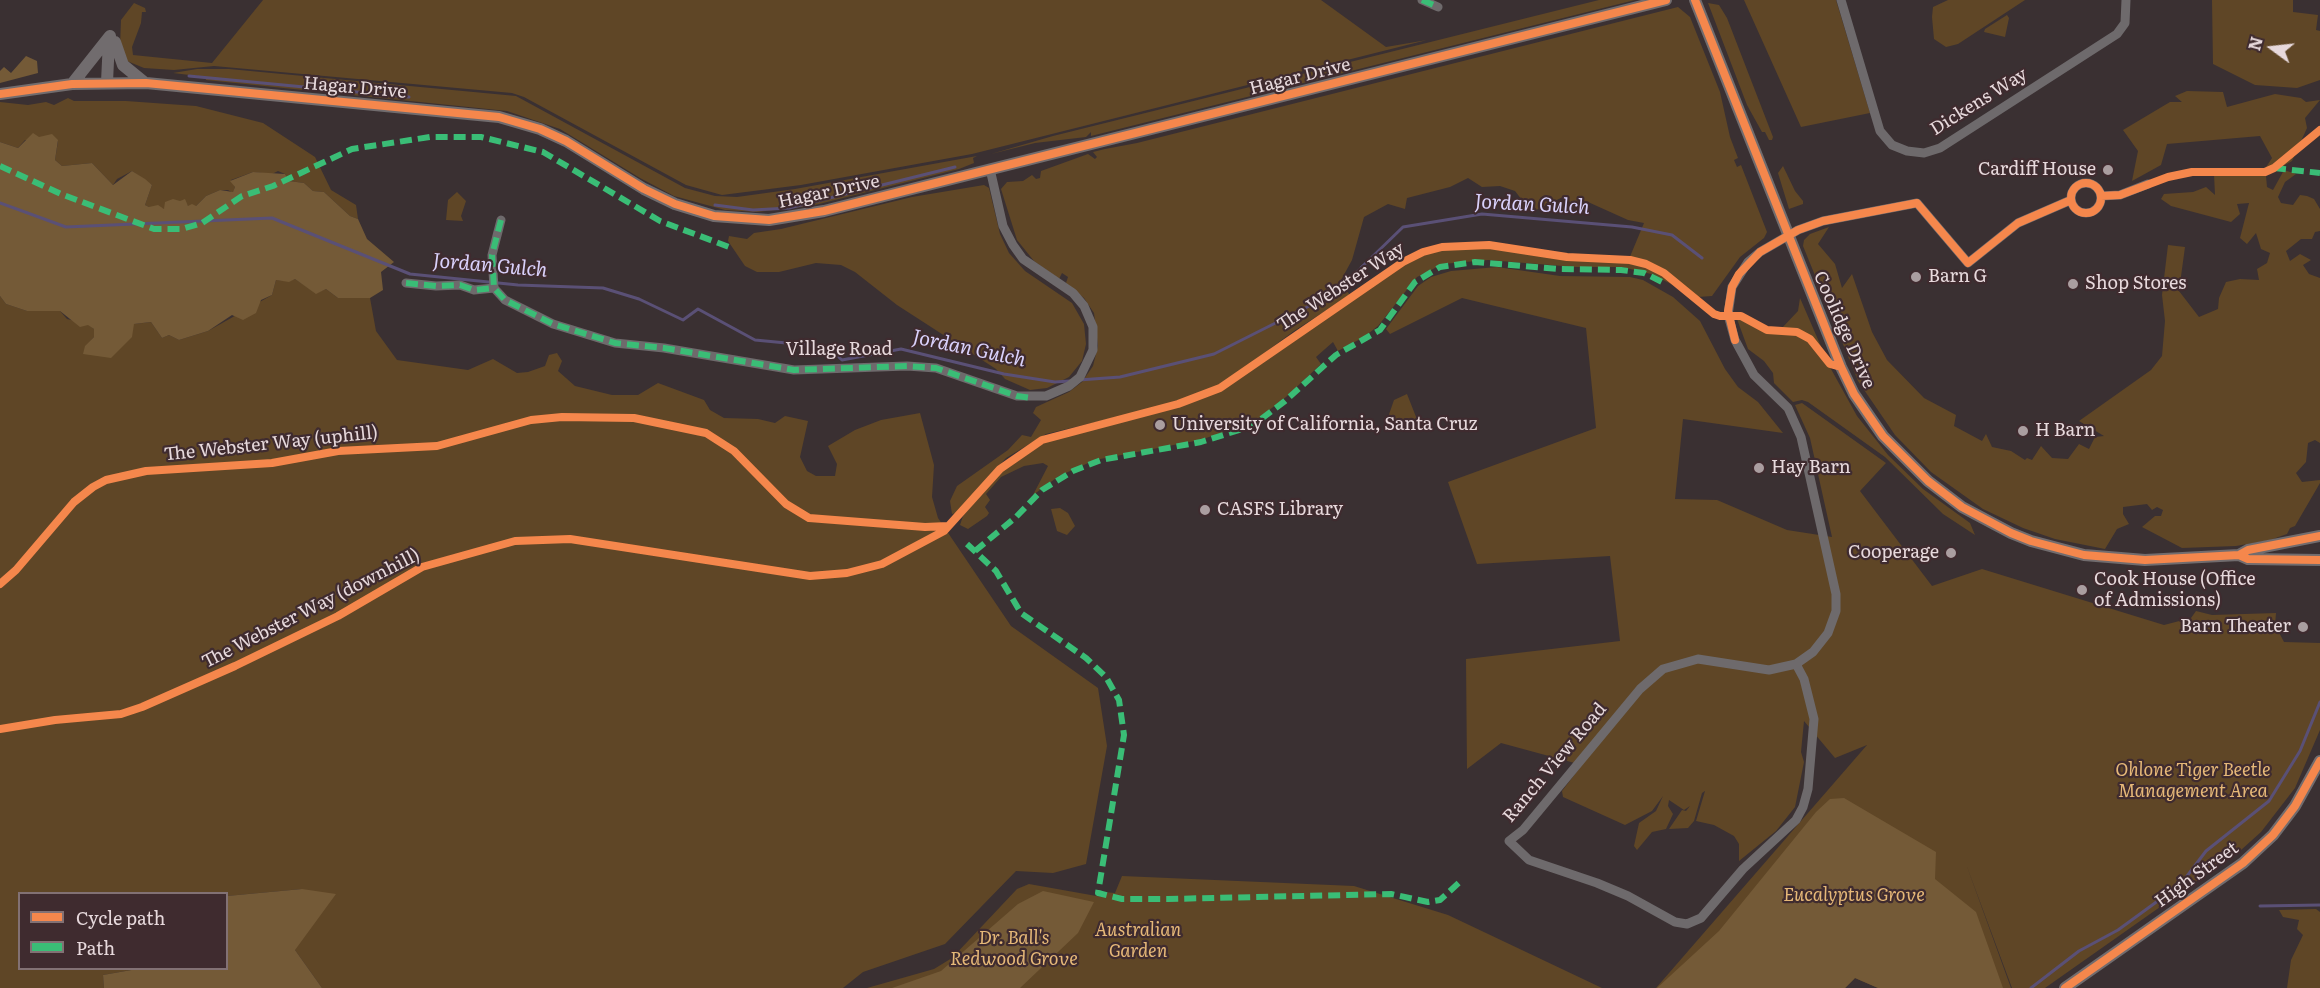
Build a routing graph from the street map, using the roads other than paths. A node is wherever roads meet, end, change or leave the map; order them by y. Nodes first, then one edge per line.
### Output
1 (1422, 0) edge
2 (1666, 0) edge
3 (1695, 0) edge
4 (1841, 0) edge
5 (2126, 0) edge
6 (1438, 7) dead end
7 (112, 39) junction
8 (107, 82) junction
9 (146, 83) junction
10 (72, 84) junction
11 (0, 94) edge
12 (990, 169) junction
13 (2148, 184) dead end
14 (2102, 196) junction
15 (2072, 200) junction
16 (501, 220) dead end
17 (1788, 236) junction
18 (406, 283) dead end
19 (494, 288) junction
20 (2320, 536) edge
21 (2239, 555) junction
22 (2320, 560) edge
23 (1797, 663) junction
24 (2320, 761) edge
25 (2065, 988) edge

1 - 6 street
2 - 12 main road, Hagar Drive
3 - 17 main road, Coolidge Drive
4 - 5 street, Dickens Way
7 - 8 main road
7 - 9 main road
7 - 10 main road
8 - 9 main road, Hagar Drive
8 - 10 main road, Hagar Drive
9 - 12 main road, Hagar Drive
10 - 11 main road, Hagar Drive
12 - 19 street, Village Road
13 - 14 street
14 - 15 street
14 - 15 street
15 - 17 street, Ranch View Road
16 - 19 street
17 - 21 main road, Coolidge Drive
17 - 23 street, Ranch View Road
18 - 19 street
20 - 21 main road, Coolidge Drive
21 - 22 main road, Coolidge Drive
23 - 23 street, Ranch View Road
24 - 25 main road, High Street

